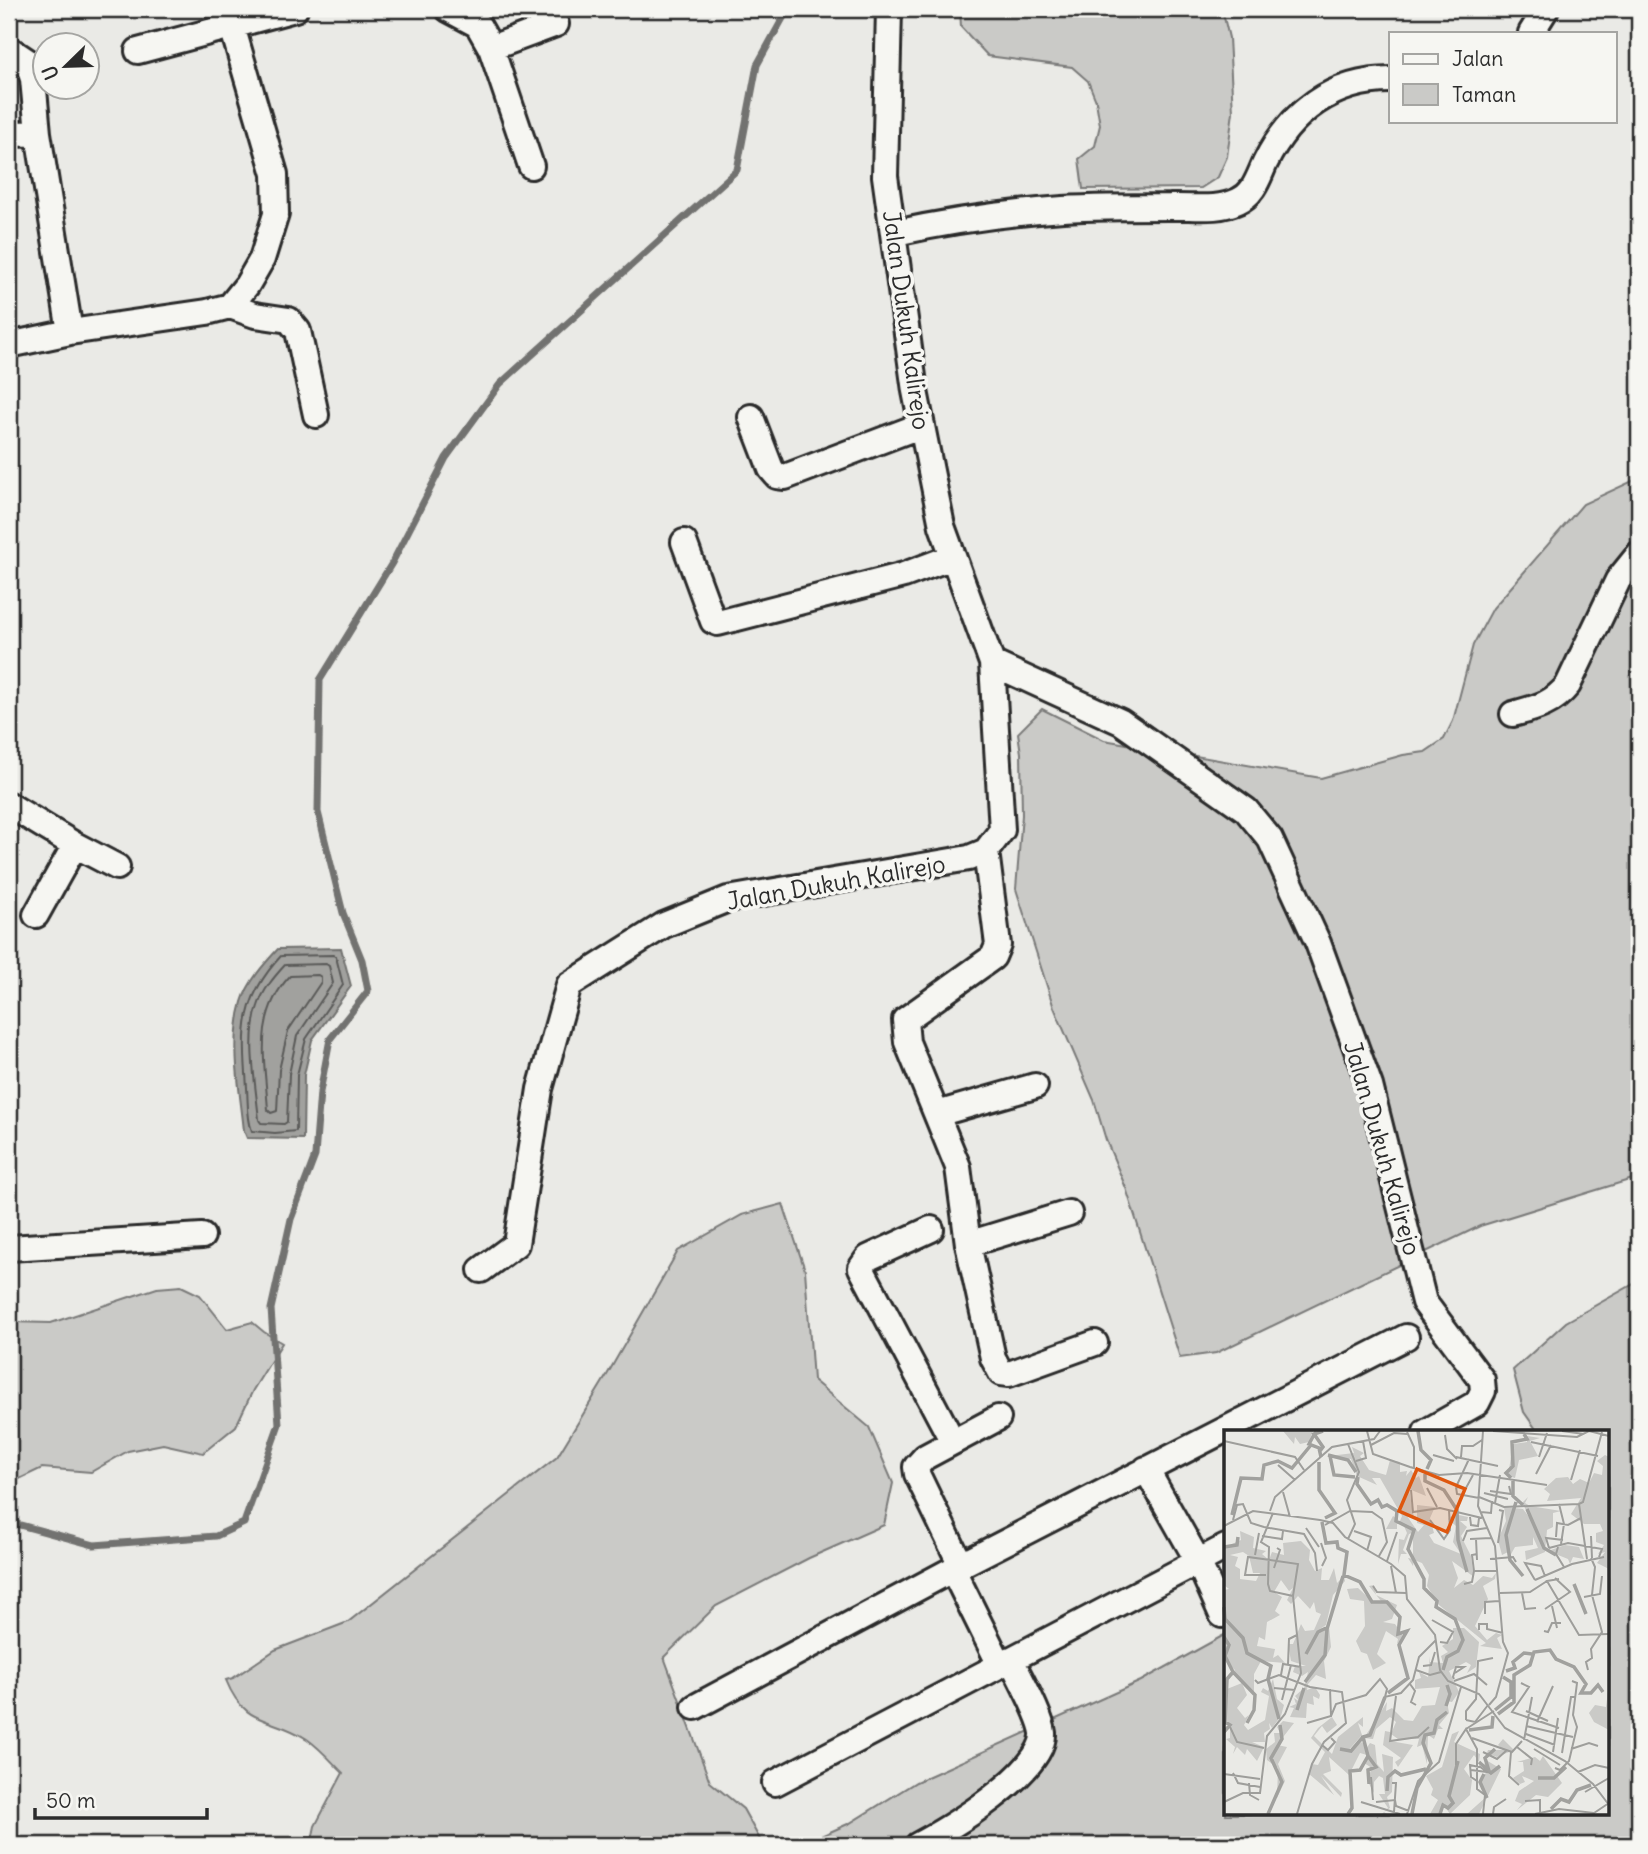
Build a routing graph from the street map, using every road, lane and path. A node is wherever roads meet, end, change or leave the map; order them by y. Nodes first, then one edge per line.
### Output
1 (295, 9) edge
2 (448, 9) edge
3 (889, 9) edge
4 (1546, 9) edge
5 (229, 17) edge
6 (556, 24) dead end
7 (1532, 32) edge
8 (491, 48) junction
9 (9, 49) edge
10 (138, 51) dead end
11 (1389, 80) edge
12 (38, 133) junction
13 (9, 134) edge
14 (530, 166) dead end
15 (895, 233) junction
16 (230, 306) junction
17 (70, 332) junction
18 (9, 345) edge
19 (316, 415) dead end
20 (751, 417) dead end
21 (922, 425) junction
22 (684, 542) dead end
23 (1639, 554) edge
24 (953, 557) junction
25 (992, 663) junction
26 (1513, 714) dead end
27 (9, 805) edge
28 (75, 845) junction
29 (986, 850) junction
30 (117, 867) dead end
31 (36, 915) dead end
32 (1035, 1086) dead end
33 (937, 1114) junction
34 (1069, 1213) dead end
35 (930, 1229) dead end
36 (202, 1236) dead end
37 (968, 1244) junction
38 (9, 1248) edge
39 (481, 1270) dead end
40 (1406, 1338) dead end
41 (1095, 1343) dead end
42 (998, 1418) dead end
43 (1430, 1430) edge
44 (953, 1442) junction
45 (1146, 1469) junction
46 (1224, 1548) edge
47 (1199, 1563) junction
48 (957, 1567) junction
49 (1222, 1615) dead end
50 (1005, 1662) junction
51 (695, 1707) dead end
52 (775, 1783) dead end
53 (918, 1845) edge

1 - 5 street
2 - 8 street
3 - 15 street, Jalan Dukuh Kalirejo
4 - 7 street
5 - 10 street
5 - 16 street
6 - 8 street
8 - 14 street
9 - 12 street
11 - 15 street
12 - 13 street
12 - 17 street
15 - 21 street, Jalan Dukuh Kalirejo
16 - 17 street
16 - 19 street
17 - 18 street
20 - 21 street
21 - 24 street, Jalan Dukuh Kalirejo
22 - 24 street
23 - 26 street
24 - 25 street, Jalan Dukuh Kalirejo
25 - 29 street, Jalan Dukuh Kalirejo
25 - 43 street, Jalan Dukuh Kalirejo
27 - 28 street
28 - 30 street
28 - 31 street
29 - 33 street
29 - 39 street, Jalan Dukuh Kalirejo
32 - 33 street
33 - 37 street
34 - 37 street
35 - 44 street
36 - 38 street
37 - 41 street
40 - 45 street
42 - 44 street
44 - 48 street
45 - 47 street
45 - 48 street
46 - 47 street
47 - 49 street
47 - 50 street
48 - 50 street
48 - 51 street
50 - 52 street
50 - 53 street

